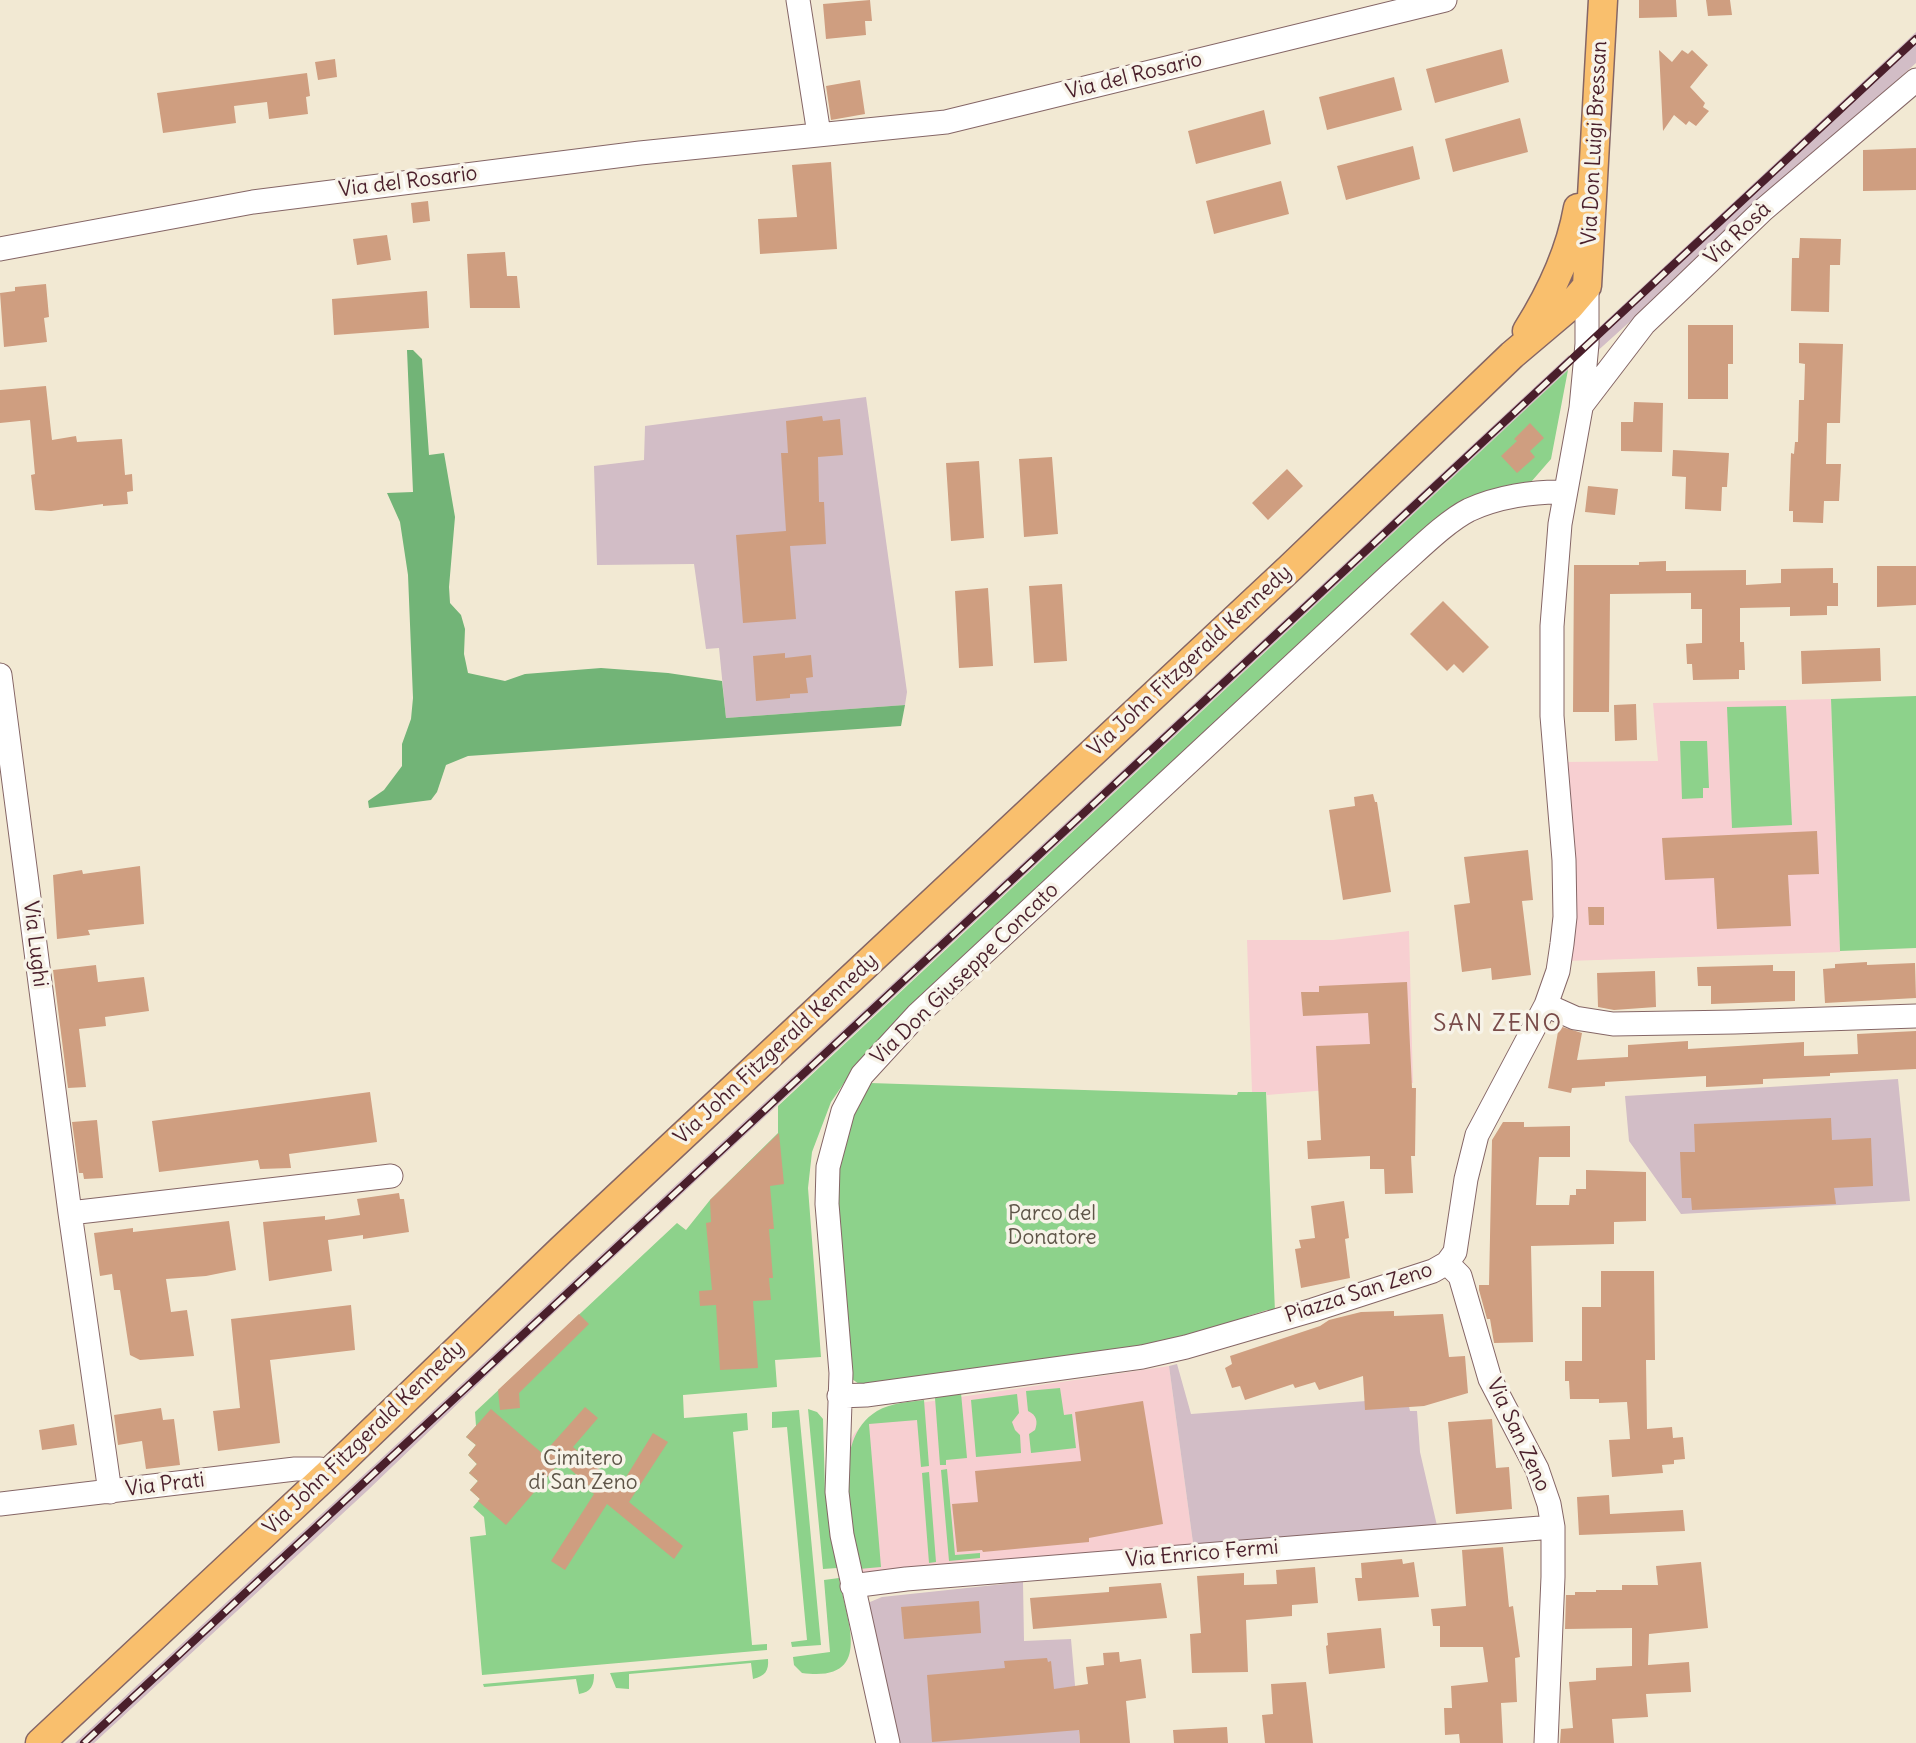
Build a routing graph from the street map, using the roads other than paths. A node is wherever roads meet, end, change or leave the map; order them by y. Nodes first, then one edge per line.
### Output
1 (797, 0) edge
2 (1445, 0) edge
3 (1603, 0) edge
4 (1916, 80) edge
5 (1594, 127) junction
6 (819, 134) junction
7 (0, 249) edge
8 (1559, 275) junction
9 (1587, 283) junction
10 (1512, 355) junction
11 (1581, 408) junction
12 (1564, 492) junction
13 (0, 675) edge
14 (1546, 1005) junction
15 (1916, 1016) edge
16 (391, 1176) dead end
17 (70, 1213) junction
18 (1447, 1263) junction
19 (839, 1396) junction
20 (329, 1473) junction
21 (110, 1492) junction
22 (0, 1504) edge
23 (1553, 1527) junction
24 (852, 1586) junction
25 (40, 1743) edge
26 (888, 1743) edge
27 (1546, 1743) edge

1 - 6 street
2 - 6 street, Via del Rosario
3 - 5 main road, Via Don Luigi Bressan
4 - 11 street, Via Rosà
5 - 8 main road, Via John Fitzgerald Kennedy
5 - 9 main road, Via Don Luigi Bressan
6 - 7 street, Via del Rosario
8 - 9 main road
8 - 10 main road, Via John Fitzgerald Kennedy
9 - 10 main road, Via John Fitzgerald Kennedy
9 - 11 street
10 - 20 main road, Via John Fitzgerald Kennedy
11 - 12 street
12 - 14 street, Piazza San Zeno
12 - 19 street, Via Don Giuseppe Concato
13 - 17 street, Via Lughi
14 - 15 street
14 - 18 street, Piazza San Zeno
16 - 17 street
17 - 21 street, Via Lughi
18 - 19 street, Piazza San Zeno
18 - 23 street, Via San Zeno
19 - 24 street, Via Don Giuseppe Concato
20 - 21 street, Via Prati
20 - 25 main road, Via John Fitzgerald Kennedy
21 - 22 street, Via Prati
23 - 24 street, Via Enrico Fermi
23 - 27 street, Via San Zeno
24 - 26 street, Via Don Giuseppe Concato

